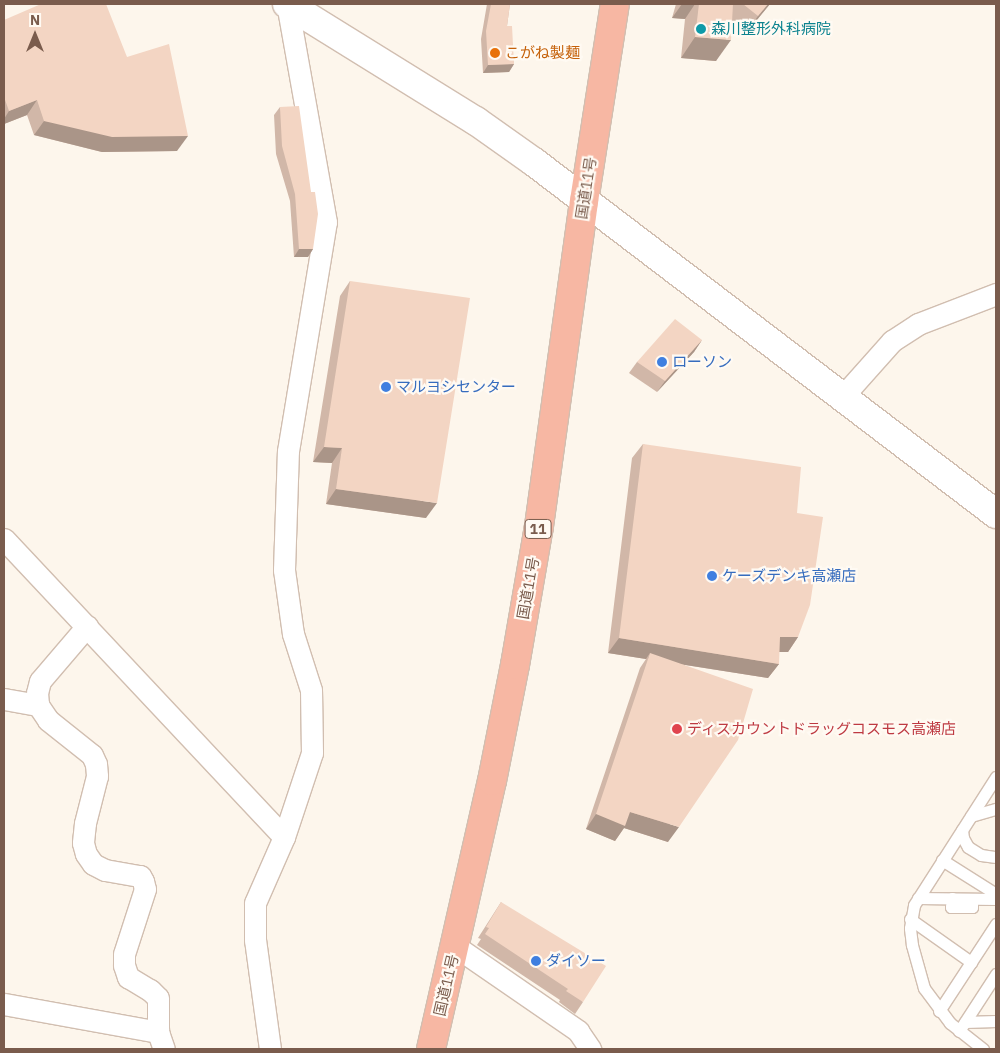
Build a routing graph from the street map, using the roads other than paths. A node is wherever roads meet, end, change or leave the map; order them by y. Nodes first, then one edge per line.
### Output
1 (287, 4) edge
2 (614, 4) edge
3 (584, 200) junction
4 (996, 294) edge
5 (843, 396) junction
6 (996, 514) edge
7 (4, 538) edge
8 (86, 626) junction
9 (4, 699) edge
10 (38, 705) junction
11 (996, 777) edge
12 (996, 809) edge
13 (971, 816) junction
14 (962, 830) junction
15 (284, 838) junction
16 (996, 857) edge
17 (942, 860) junction
18 (996, 894) edge
19 (918, 898) junction
20 (996, 899) edge
21 (910, 919) junction
22 (996, 924) edge
23 (455, 946) junction
24 (971, 962) junction
25 (996, 974) edge
26 (4, 1004) edge
27 (939, 1011) junction
28 (996, 1021) edge
29 (962, 1026) junction
30 (161, 1041) edge
31 (270, 1049) edge
32 (431, 1049) edge
33 (590, 1049) edge
34 (983, 1049) edge

1 - 3 street
1 - 15 street
2 - 3 highway, 国道11号 / 11
3 - 5 street
3 - 23 highway, 国道11号 / 11
4 - 5 street
5 - 6 street
7 - 8 street
8 - 10 street
8 - 15 street
9 - 10 street
10 - 30 street
11 - 13 lane
12 - 13 lane
13 - 14 lane
14 - 16 lane
14 - 17 lane
15 - 31 street
17 - 18 lane
17 - 19 lane
19 - 20 lane
19 - 21 lane
21 - 24 lane
21 - 27 lane
22 - 24 lane
23 - 32 highway, 国道11号 / 11
23 - 33 street
24 - 27 lane
25 - 29 lane
26 - 30 street
27 - 29 lane
28 - 29 lane
29 - 34 lane

